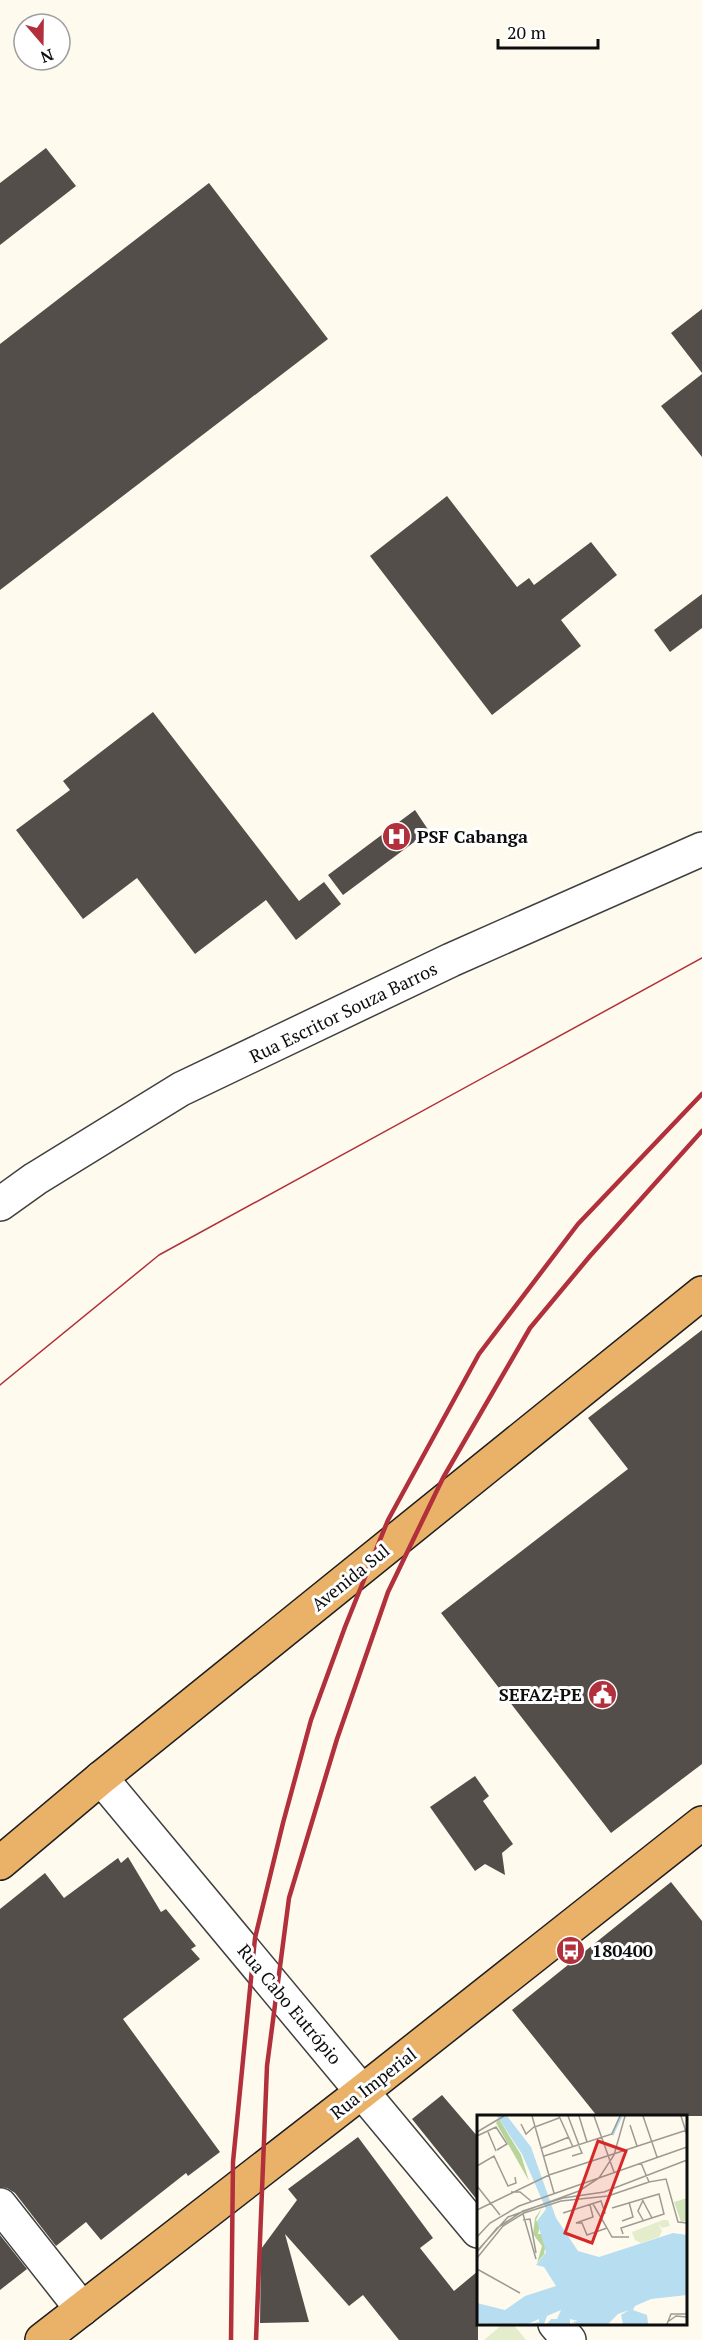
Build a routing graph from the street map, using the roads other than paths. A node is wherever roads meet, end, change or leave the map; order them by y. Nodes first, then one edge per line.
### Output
1 (702, 849) edge
2 (0, 1204) edge
3 (702, 1293) edge
4 (101, 1778) junction
5 (702, 1823) edge
6 (0, 1863) edge
7 (363, 2091) junction
8 (0, 2205) edge
9 (477, 2229) edge
10 (82, 2309) junction
11 (556, 2325) edge
12 (42, 2340) edge
13 (569, 2340) edge

1 - 2 street, Rua Escritor Souza Barros
3 - 4 highway, Avenida Sul
4 - 6 highway, Avenida Sul
4 - 7 street, Rua Cabo Eutrópio
5 - 7 highway, Rua Imperial
7 - 9 street, Rua Cabo Eutrópio
7 - 10 highway, Rua Imperial
8 - 10 street
10 - 12 highway, Rua Imperial
11 - 13 street

